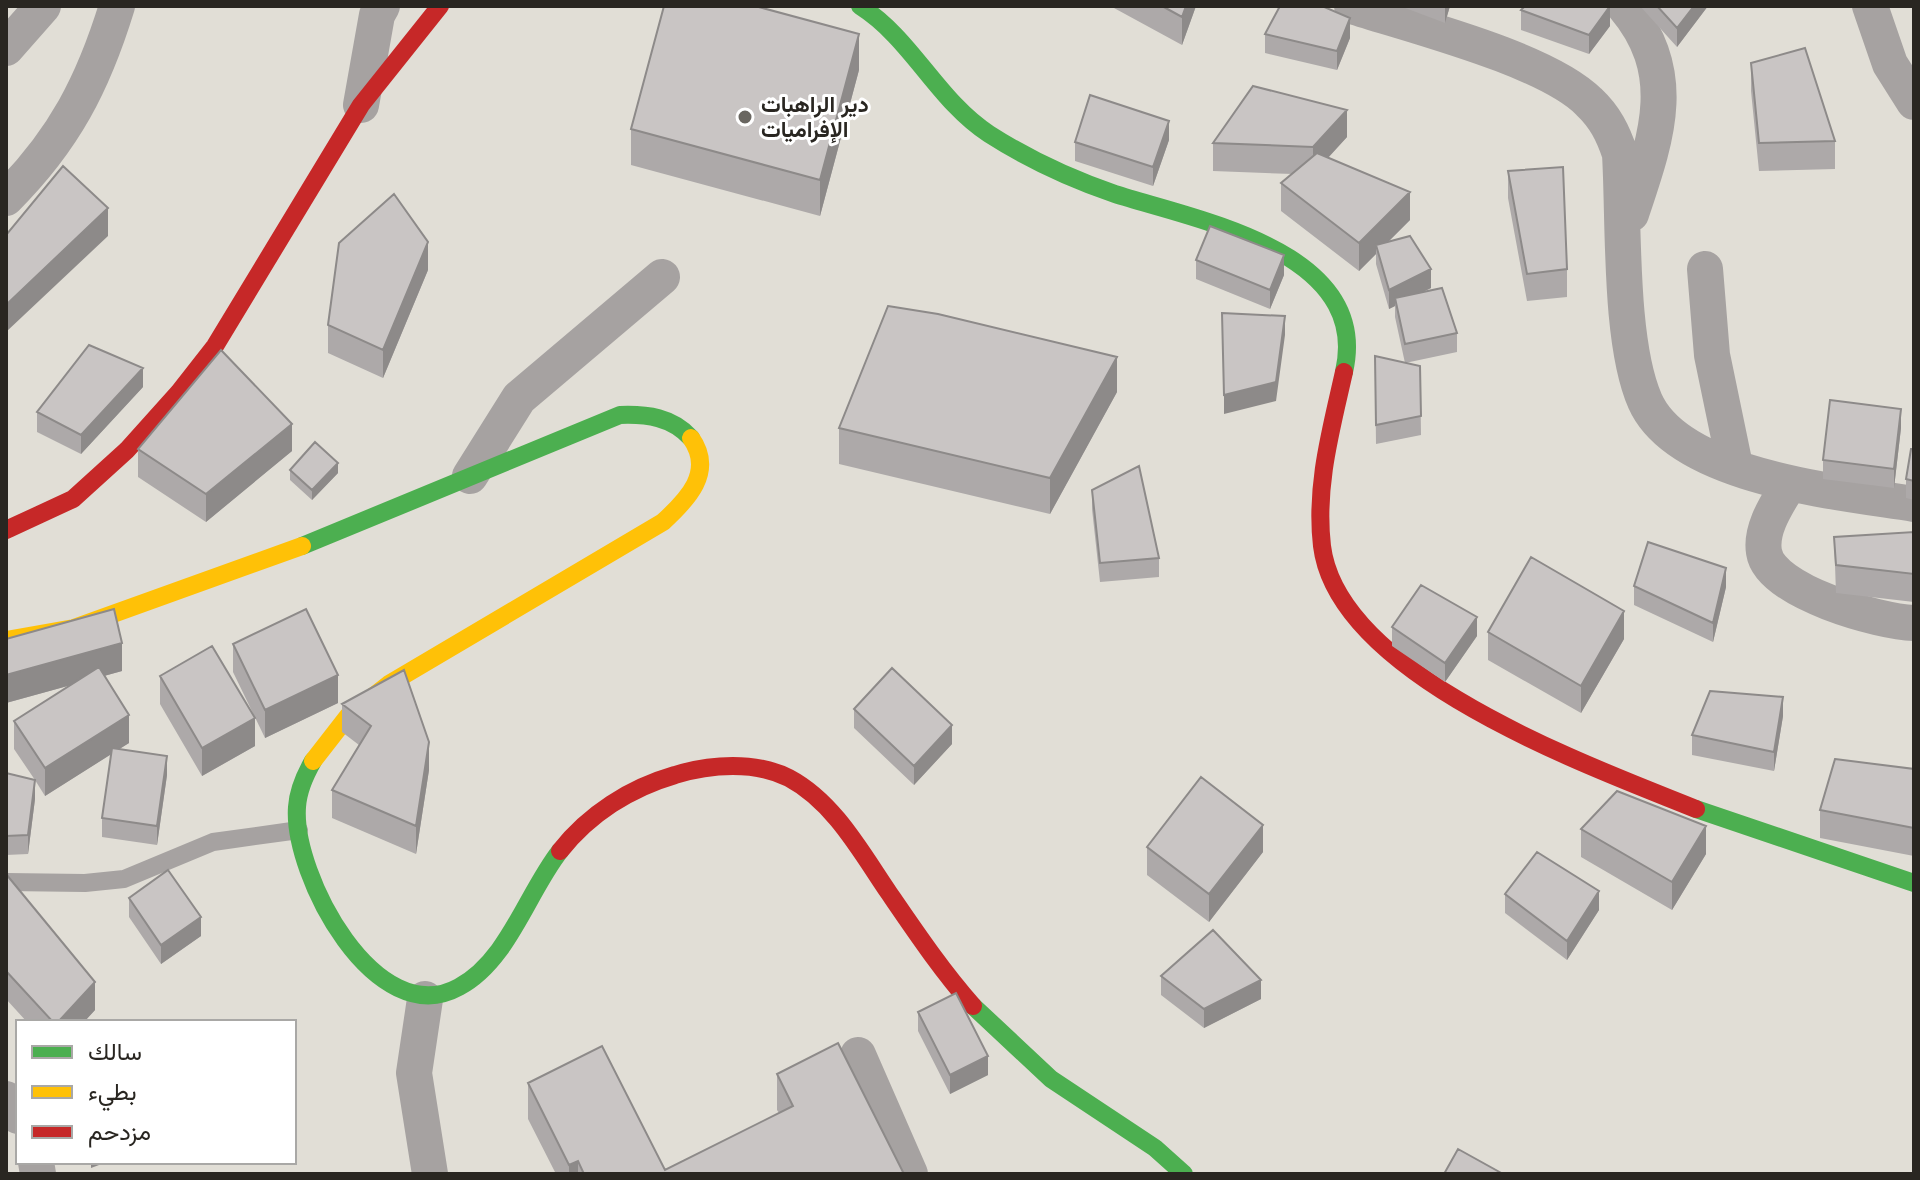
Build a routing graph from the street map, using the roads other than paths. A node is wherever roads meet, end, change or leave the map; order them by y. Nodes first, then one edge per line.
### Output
1 (43, 6) edge
2 (117, 6) edge
3 (382, 6) edge
4 (440, 6) edge
5 (860, 6) edge
6 (1352, 6) edge
7 (1624, 6) edge
8 (1870, 6) edge
9 (6, 48) edge
10 (1914, 102) edge
11 (361, 105) junction
12 (6, 198) edge
13 (1624, 234) junction
14 (1705, 269) dead end
15 (662, 277) dead end
16 (1735, 466) junction
17 (470, 476) junction
18 (1789, 484) junction
19 (1914, 504) edge
20 (6, 530) edge
21 (1914, 623) edge
22 (6, 640) edge
23 (299, 830) junction
24 (6, 882) edge
25 (1914, 883) edge
26 (425, 999) junction
27 (858, 1055) dead end
28 (430, 1174) edge
29 (910, 1174) edge
30 (1184, 1174) edge

1 - 9 street
2 - 12 street
3 - 11 street
4 - 11 main road
5 - 25 main road
6 - 13 street
7 - 13 street
8 - 10 street
11 - 20 main road
13 - 16 street
14 - 16 street
15 - 17 street
16 - 18 street
17 - 22 main road
17 - 23 main road
18 - 19 street
18 - 21 street
23 - 24 lane
23 - 26 main road
26 - 28 street
26 - 30 main road
27 - 29 street

